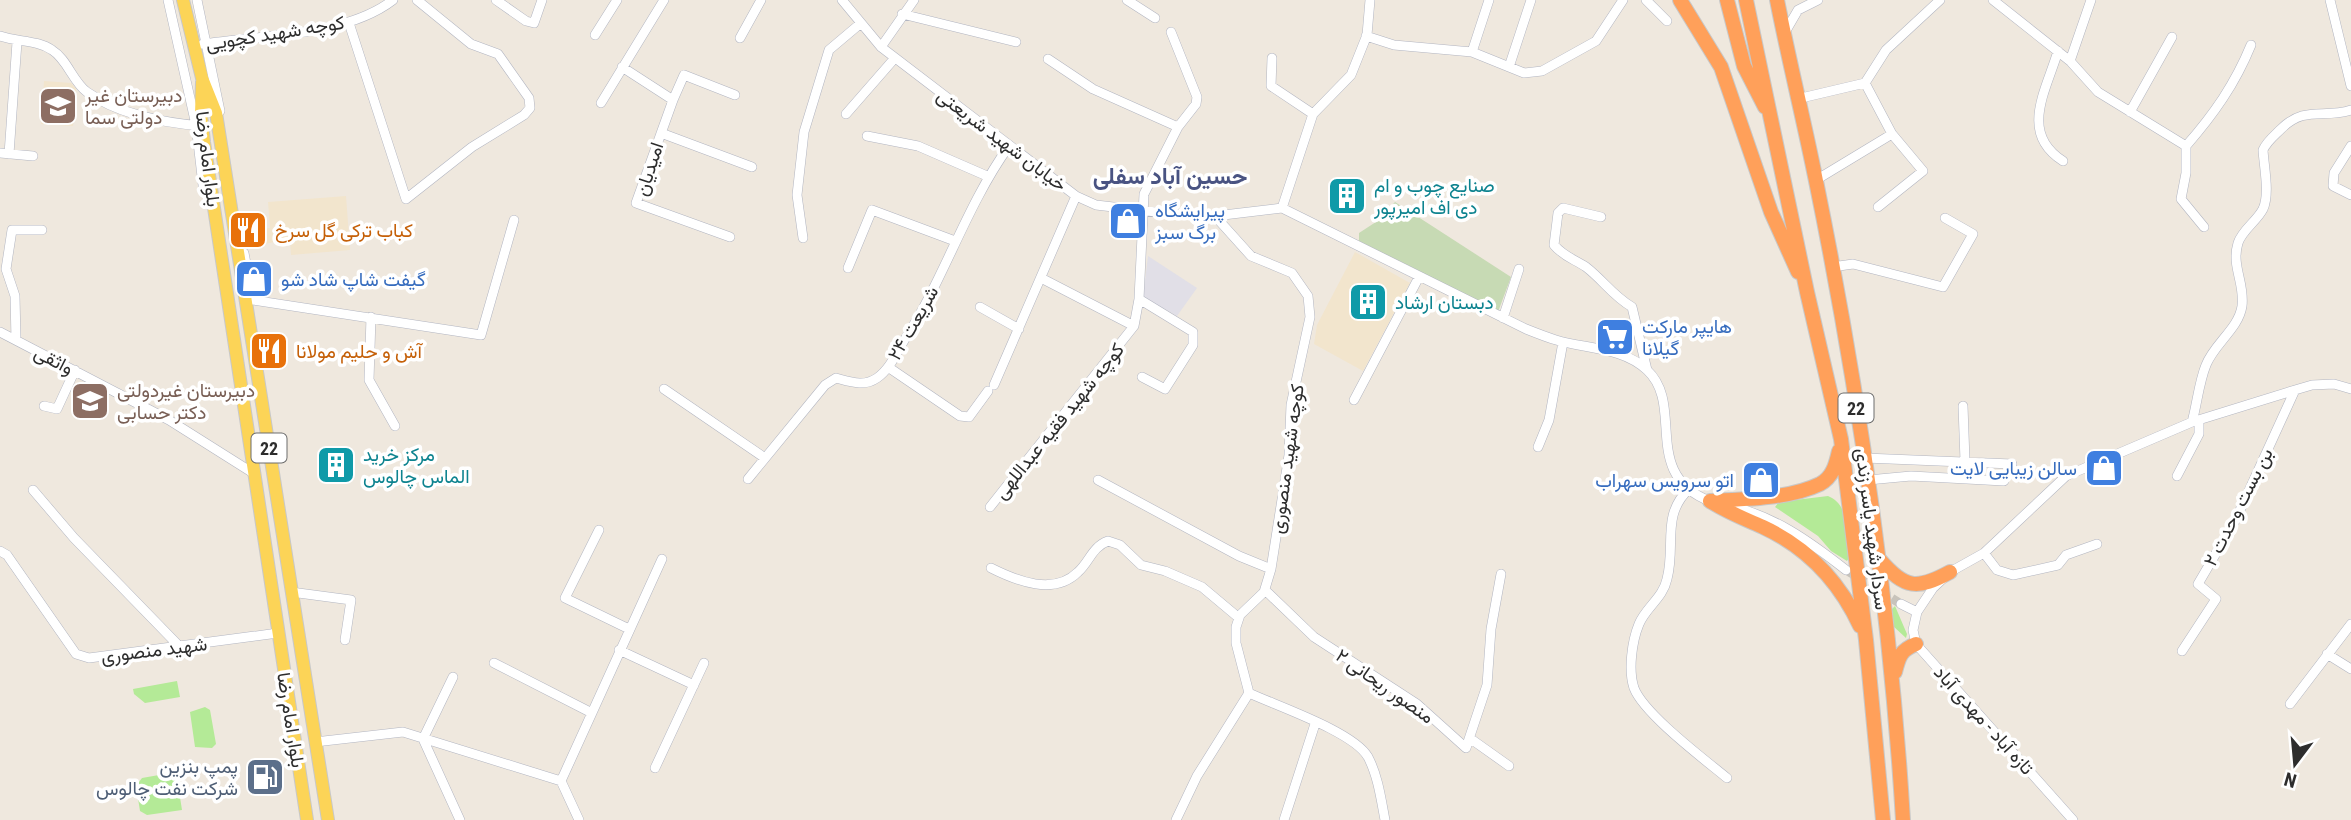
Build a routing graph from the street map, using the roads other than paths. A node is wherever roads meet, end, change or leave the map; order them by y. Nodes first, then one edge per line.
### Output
1 (169, 0) edge
2 (183, 0) edge
3 (197, 0) edge
4 (393, 0) edge
5 (417, 0) edge
6 (496, 0) edge
7 (542, 0) edge
8 (617, 0) edge
9 (664, 0) edge
10 (761, 0) edge
11 (842, 0) edge
12 (914, 0) edge
13 (1127, 0) edge
14 (1370, 0) edge
15 (1489, 0) edge
16 (1531, 0) edge
17 (1623, 0) edge
18 (1646, 0) edge
19 (1680, 0) edge
20 (1727, 0) edge
21 (1746, 0) edge
22 (1777, 0) edge
23 (1818, 0) edge
24 (1940, 0) edge
25 (1993, 0) edge
26 (2091, 0) edge
27 (2330, 0) edge
28 (2339, 0) edge
29 (902, 14) junction
30 (1155, 18) dead end
31 (2337, 19) junction
32 (1667, 21) dead end
33 (349, 23) junction
34 (861, 23) junction
35 (1171, 32) dead end
36 (1784, 34) junction
37 (595, 35) dead end
38 (0, 36) edge
39 (1366, 36) junction
40 (2172, 37) dead end
41 (740, 38) dead end
42 (18, 42) junction
43 (1016, 42) dead end
44 (2251, 44) dead end
45 (200, 45) junction
46 (881, 47) junction
47 (2058, 51) junction
48 (1472, 52) junction
49 (1272, 58) dead end
50 (894, 59) junction
51 (1048, 59) dead end
52 (2070, 61) junction
53 (622, 67) junction
54 (1508, 67) junction
55 (202, 78) junction
56 (1865, 83) junction
57 (2351, 86) edge
58 (735, 95) dead end
59 (1797, 99) junction
60 (673, 100) junction
61 (601, 103) dead end
62 (2351, 110) edge
63 (2130, 113) junction
64 (846, 114) dead end
65 (1313, 114) junction
66 (1774, 124) junction
67 (199, 125) junction
68 (1178, 127) junction
69 (661, 133) junction
70 (1892, 134) junction
71 (867, 136) dead end
72 (1009, 146) junction
73 (2186, 146) junction
74 (2351, 146) edge
75 (4, 153) edge
76 (33, 156) dead end
77 (2063, 161) dead end
78 (752, 167) dead end
79 (987, 176) junction
80 (1816, 180) junction
81 (203, 185) dead end
82 (2351, 195) edge
83 (1076, 196) junction
84 (1878, 207) dead end
85 (1282, 208) junction
86 (1142, 212) junction
87 (1215, 216) junction
88 (1601, 217) dead end
89 (1945, 218) dead end
90 (514, 220) dead end
91 (2204, 227) dead end
92 (42, 230) dead end
93 (730, 237) dead end
94 (803, 238) dead end
95 (955, 241) junction
96 (848, 268) dead end
97 (1519, 268) dead end
98 (1832, 268) junction
99 (1419, 277) junction
100 (1041, 278) junction
101 (1807, 292) junction
102 (1139, 299) junction
103 (250, 300) junction
104 (980, 307) dead end
105 (371, 317) junction
106 (1503, 318) junction
107 (1134, 326) junction
108 (1019, 329) junction
109 (0, 332) edge
110 (16, 340) junction
111 (1563, 342) junction
112 (888, 367) junction
113 (75, 370) junction
114 (1647, 370) junction
115 (1142, 377) dead end
116 (664, 389) dead end
117 (2351, 389) edge
118 (2295, 390) junction
119 (1354, 400) dead end
120 (44, 406) dead end
121 (1964, 406) dead end
122 (2196, 421) junction
123 (395, 426) dead end
124 (1841, 439) junction
125 (1538, 447) dead end
126 (765, 458) junction
127 (1865, 458) junction
128 (1965, 461) junction
129 (2012, 464) dead end
130 (254, 473) junction
131 (2176, 476) dead end
132 (748, 479) dead end
133 (1098, 480) dead end
134 (1868, 480) junction
135 (2004, 481) dead end
136 (1689, 489) junction
137 (33, 490) dead end
138 (1710, 501) junction
139 (990, 506) dead end
140 (599, 530) dead end
141 (2098, 544) dead end
142 (0, 551) edge
143 (1984, 553) junction
144 (662, 559) dead end
145 (1879, 559) junction
146 (991, 568) dead end
147 (1271, 569) junction
148 (1846, 570) tunnel mouth
149 (1950, 572) junction
150 (1501, 574) dead end
151 (1265, 590) junction
152 (291, 592) junction
153 (1901, 604) tunnel mouth
154 (1917, 612) junction
155 (1239, 618) junction
156 (2351, 624) edge
157 (629, 629) junction
158 (278, 633) junction
159 (345, 640) dead end
160 (1866, 640) junction
161 (1916, 644) junction
162 (179, 646) junction
163 (619, 650) junction
164 (2182, 651) dead end
165 (2327, 654) junction
166 (494, 663) dead end
167 (704, 663) dead end
168 (2351, 669) edge
169 (453, 677) dead end
170 (1893, 683) junction
171 (694, 685) junction
172 (1249, 693) junction
173 (2290, 704) dead end
174 (590, 712) junction
175 (311, 719) junction
176 (292, 723) junction
177 (1315, 724) junction
178 (422, 739) junction
179 (1471, 739) junction
180 (315, 742) junction
181 (1508, 766) dead end
182 (654, 768) dead end
183 (1727, 778) dead end
184 (561, 781) junction
185 (307, 820) edge
186 (328, 820) edge
187 (460, 820) edge
188 (579, 820) edge
189 (1176, 820) edge
190 (1284, 820) edge
191 (1385, 820) edge
192 (1883, 820) edge
193 (1903, 820) edge
194 (2073, 820) edge

1 - 67 street
2 - 45 main road
3 - 45 street
4 - 33 street, کوچه شهید کچویی
5 - 33 street
6 - 7 street
8 - 37 street
9 - 53 street
10 - 41 street
11 - 34 street, خیابان شهید شریعتی
12 - 29 street
13 - 30 street
14 - 39 street
15 - 48 street
16 - 54 street
17 - 54 street
18 - 32 street
19 - 101 highway
20 - 66 highway
21 - 66 highway, سردار شهید یاسر زندی / 22
22 - 36 highway, سردار شهید یاسر زندی / 22
23 - 36 street
24 - 56 street
25 - 47 street
26 - 52 street
27 - 31 street
28 - 31 street
29 - 43 street
29 - 46 street
31 - 57 street
33 - 45 street, کوچه شهید کچویی
34 - 46 street, خیابان شهید شریعتی
34 - 94 street
35 - 68 street, کوچه شهید فقیه عبداللهی
36 - 59 highway, سردار شهید یاسر زندی / 22
38 - 42 street
39 - 48 street
39 - 65 street
40 - 63 street
42 - 67 street
42 - 75 street
44 - 73 street
45 - 55 main road
45 - 103 street
46 - 50 street, خیابان شهید شریعتی
47 - 52 street
47 - 77 street
48 - 54 street
49 - 65 street
50 - 64 street
50 - 72 street, خیابان شهید شریعتی
51 - 68 street
52 - 63 street
53 - 60 street
53 - 61 street
55 - 67 main road, بلوار امام رضا
55 - 103 main road, بلوار امام رضا / 22
56 - 59 street
56 - 70 street
58 - 60 street, امیدیان
59 - 80 highway, سردار شهید یاسر زندی / 22
60 - 69 street, امیدیان
62 - 122 street
63 - 73 street
65 - 85 street
66 - 101 highway, سردار شهید یاسر زندی / 22
67 - 81 street
67 - 130 main road, بلوار امام رضا
68 - 86 street, کوچه شهید فقیه عبداللهی
69 - 78 street
69 - 93 street, امیدیان
70 - 80 street
70 - 84 street
71 - 79 street
72 - 79 street, شریعت ۲۴
72 - 83 street, خیابان شهید شریعتی
73 - 91 street
74 - 82 street
75 - 76 street
79 - 95 street, شریعت ۲۴
80 - 98 highway, سردار شهید یاسر زندی / 22
83 - 86 street, خیابان شهید شریعتی
83 - 100 street
85 - 87 street, خیابان شهید شریعتی
85 - 99 street
86 - 87 street, خیابان شهید شریعتی
86 - 102 street, کوچه شهید فقیه عبداللهی
87 - 147 street, کوچه شهید منصوری
88 - 114 street
89 - 98 street
90 - 105 street
92 - 110 street
95 - 96 street
95 - 112 street, شریعت ۲۴
97 - 106 street
98 - 127 highway, سردار شهید یاسر زندی / 22
99 - 106 street
99 - 119 street
100 - 107 street
100 - 108 street
101 - 124 highway, سردار شهید یاسر زندی / 22
102 - 107 street, کوچه شهید فقیه عبداللهی
102 - 115 street
103 - 105 street
103 - 152 main road, بلوار امام رضا / 22
104 - 108 street
105 - 123 street
106 - 111 street
107 - 139 street, کوچه شهید فقیه عبداللهی
108 - 112 street
109 - 110 street, واثقی
110 - 113 street, واثقی
111 - 114 street
111 - 125 street
112 - 126 street, شریعت ۲۴
113 - 120 street
113 - 130 street, واثقی
114 - 136 street
116 - 126 street
117 - 118 street
118 - 122 street
118 - 164 street, بن بست وحدت ۲
121 - 128 street
122 - 131 street
122 - 143 street
124 - 138 highway
124 - 160 highway, سردار شهید یاسر زندی / 22
126 - 132 street, شریعت ۲۴
127 - 128 street
127 - 134 highway, سردار شهید یاسر زندی / 22
128 - 129 street
130 - 158 main road, بلوار امام رضا
133 - 147 street
134 - 135 street
134 - 145 highway, سردار شهید یاسر زندی / 22
136 - 138 street
136 - 183 street
137 - 162 street
138 - 148 street
138 - 160 highway
140 - 157 street
141 - 143 street
142 - 162 street, شهید منصوری
143 - 149 street
144 - 157 street
145 - 149 highway
145 - 170 highway, سردار شهید یاسر زندی / 22
146 - 155 street
147 - 151 street, کوچه شهید منصوری
149 - 154 street
150 - 179 street
151 - 155 street, کوچه شهید منصوری
151 - 179 street, منصور ریحانی ۲
152 - 159 street
152 - 175 main road, بلوار امام رضا / 22
153 - 154 street
154 - 161 street
155 - 172 street
156 - 165 street
157 - 163 street
158 - 162 street, شهید منصوری
158 - 176 main road, بلوار امام رضا
160 - 192 highway, سردار شهید یاسر زندی / 22
161 - 170 highway
161 - 194 street, تازه آباد - مهدی آباد
163 - 171 street
163 - 174 street
165 - 168 street
165 - 173 street
166 - 174 street
167 - 171 street
169 - 178 street
170 - 193 highway, سردار شهید یاسر زندی / 22
171 - 182 street
172 - 177 street
172 - 189 street
174 - 184 street
175 - 176 main road
175 - 180 main road, بلوار امام رضا / 22
176 - 185 main road, بلوار امام رضا
177 - 190 street
177 - 191 street
178 - 180 street
178 - 184 street
178 - 187 street
179 - 181 street
180 - 186 main road, بلوار امام رضا / 22
184 - 188 street

